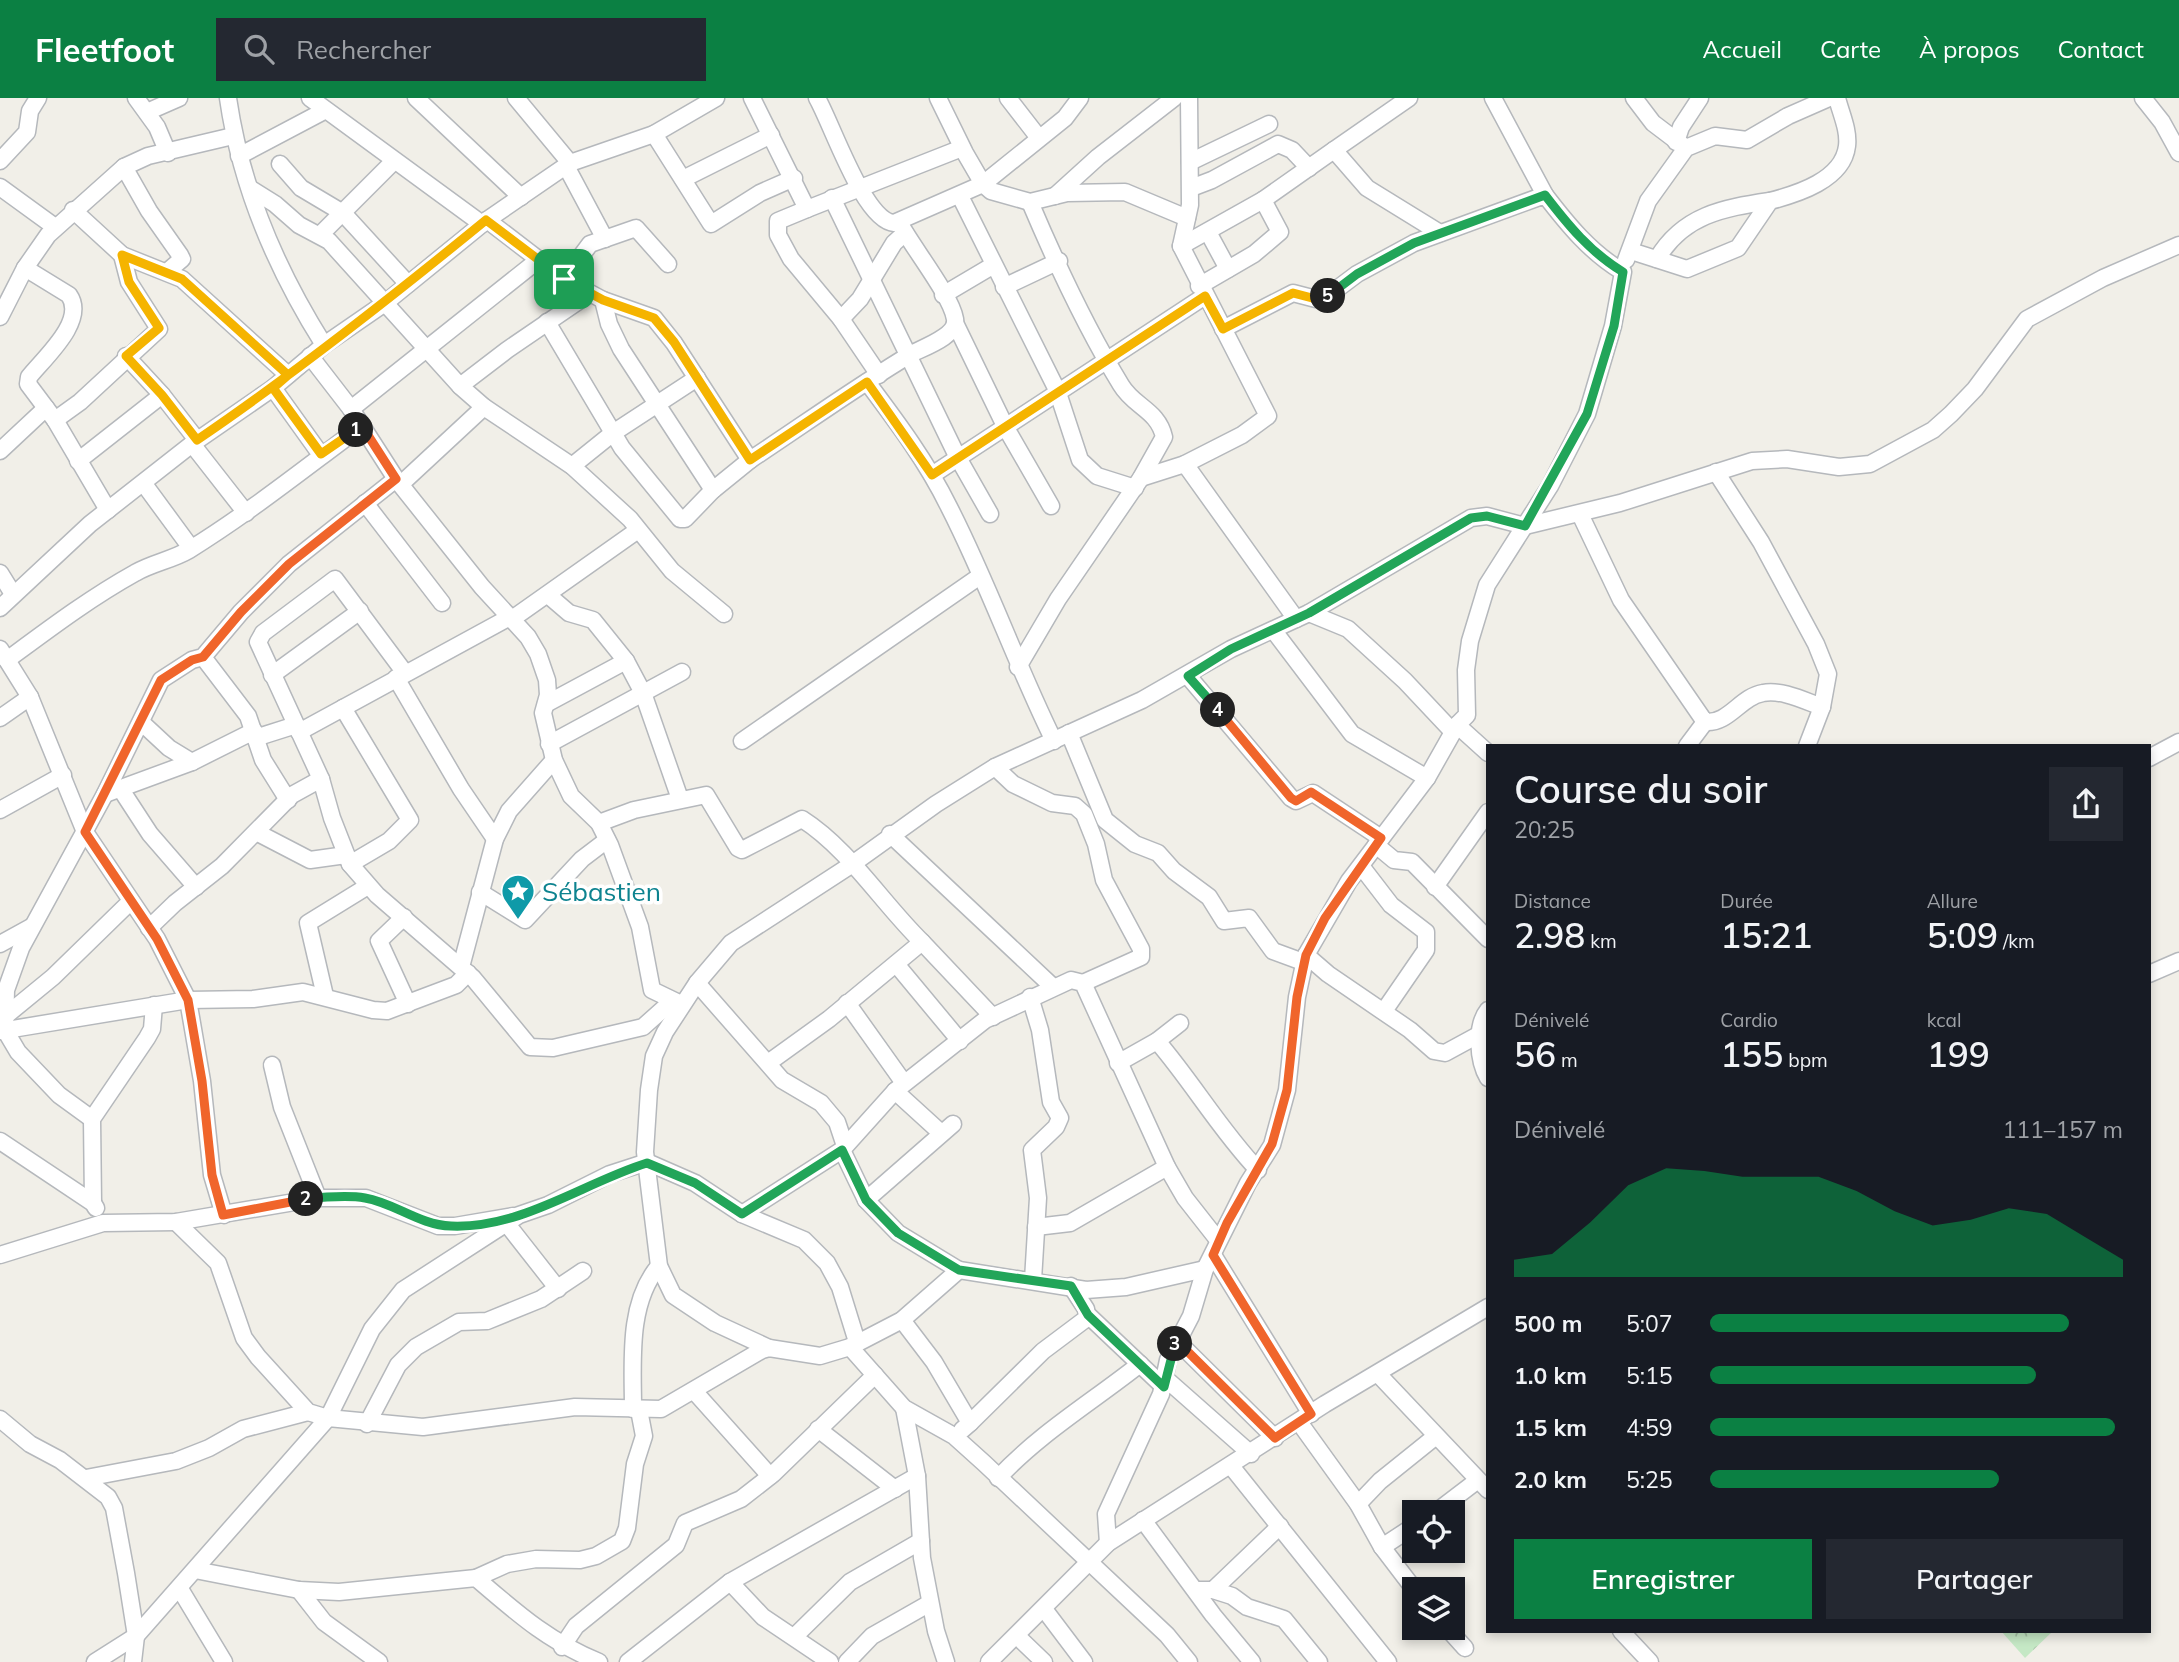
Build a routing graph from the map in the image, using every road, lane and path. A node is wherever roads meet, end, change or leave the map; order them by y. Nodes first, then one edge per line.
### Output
1 (38, 98) edge
2 (136, 98) edge
3 (179, 98) edge
4 (228, 98) edge
5 (310, 98) edge
6 (416, 98) edge
7 (516, 98) edge
8 (716, 98) edge
9 (752, 98) edge
10 (817, 98) edge
11 (938, 98) edge
12 (1008, 98) edge
13 (1080, 98) edge
14 (1174, 98) edge
15 (1189, 98) edge
16 (1409, 98) edge
17 (1493, 98) edge
18 (1634, 98) edge
19 (1700, 98) edge
20 (1829, 98) edge
21 (1837, 98) edge
22 (2143, 98) edge
23 (324, 111) junction
24 (147, 112) junction
25 (1269, 124) dead end
26 (654, 134) junction
27 (772, 135) junction
28 (233, 136) junction
29 (1040, 138) junction
30 (1681, 145) junction
31 (962, 148) junction
32 (1334, 150) junction
33 (168, 153) junction
34 (2179, 153) edge
35 (239, 156) junction
36 (0, 161) edge
37 (394, 161) junction
38 (1190, 162) junction
39 (280, 164) dead end
40 (568, 165) junction
41 (124, 167) junction
42 (1309, 168) junction
43 (794, 178) junction
44 (683, 179) junction
45 (983, 184) junction
46 (0, 187) edge
47 (859, 187) junction
48 (1191, 188) junction
49 (251, 189) junction
50 (1545, 195) junction
51 (960, 196) junction
52 (1055, 196) junction
53 (521, 197) junction
54 (832, 198) junction
55 (1263, 200) junction
56 (1770, 201) junction
57 (1030, 202) junction
58 (807, 209) junction
59 (73, 210) junction
60 (344, 213) junction
61 (1187, 218) junction
62 (484, 222) junction
63 (55, 227) junction
64 (902, 227) junction
65 (1208, 232) junction
66 (1440, 233) junction
67 (320, 236) junction
68 (605, 239) junction
69 (2179, 245) edge
70 (1181, 246) junction
71 (1631, 251) junction
72 (122, 255) junction
73 (1657, 259) junction
74 (537, 261) junction
75 (1059, 261) junction
76 (668, 264) dead end
77 (992, 266) junction
78 (25, 268) junction
79 (1228, 270) junction
80 (168, 271) junction
81 (1623, 272) junction
82 (564, 279) junction
83 (872, 283) junction
84 (408, 284) junction
85 (1004, 287) junction
86 (8, 291) edge
87 (1202, 291) junction
88 (943, 295) junction
89 (596, 297) junction
90 (385, 303) junction
91 (0, 317) edge
92 (841, 318) junction
93 (547, 322) junction
94 (956, 323) junction
95 (1223, 329) junction
96 (324, 345) junction
97 (425, 347) junction
98 (911, 354) junction
99 (126, 356) junction
100 (310, 356) junction
101 (1106, 359) junction
102 (288, 375) junction
103 (698, 378) junction
104 (873, 378) junction
105 (460, 386) junction
106 (273, 388) junction
107 (1057, 390) junction
108 (162, 395) junction
109 (657, 404) junction
110 (484, 407) junction
111 (351, 409) junction
112 (50, 414) junction
113 (362, 426) junction
114 (1006, 428) junction
115 (613, 433) junction
116 (195, 442) junction
117 (0, 451) edge
118 (321, 454) junction
119 (957, 456) junction
120 (750, 460) junction
121 (78, 461) junction
122 (1185, 464) junction
123 (572, 466) junction
124 (1716, 472) junction
125 (932, 475) junction
126 (399, 481) junction
127 (1138, 483) junction
128 (144, 484) junction
129 (713, 490) junction
130 (365, 503) junction
131 (1051, 506) dead end
132 (108, 510) junction
133 (246, 513) junction
134 (990, 514) dead end
135 (1580, 514) junction
136 (1525, 526) junction
137 (638, 530) junction
138 (191, 548) junction
139 (0, 573) edge
140 (980, 576) junction
141 (13, 594) junction
142 (548, 595) junction
143 (442, 603) dead end
144 (0, 608) edge
145 (360, 611) junction
146 (724, 614) dead end
147 (1302, 616) junction
148 (511, 618) junction
149 (1274, 631) junction
150 (4, 654) edge
151 (203, 657) junction
152 (626, 661) junction
153 (1018, 667) junction
154 (682, 672) dead end
155 (272, 675) junction
156 (401, 675) junction
157 (1188, 676) junction
158 (643, 693) junction
159 (30, 697) junction
160 (546, 704) junction
161 (1822, 707) junction
162 (343, 708) junction
163 (0, 718) edge
164 (141, 722) junction
165 (1705, 722) junction
166 (298, 728) junction
167 (1455, 728) junction
168 (1069, 733) junction
169 (255, 735) junction
170 (742, 741) dead end
171 (1054, 741) junction
172 (2179, 742) edge
173 (1688, 744) edge
174 (1808, 744) edge
175 (1486, 751) edge
176 (551, 752) junction
177 (2151, 757) edge
178 (191, 762) junction
179 (995, 767) junction
180 (63, 775) junction
181 (1427, 778) junction
182 (321, 779) junction
183 (113, 791) junction
184 (680, 799) junction
185 (288, 800) junction
186 (0, 810) edge
187 (1486, 815) edge
188 (599, 823) junction
189 (85, 832) junction
190 (258, 833) junction
191 (890, 834) junction
192 (495, 839) junction
193 (607, 840) junction
194 (1379, 841) junction
195 (348, 860) junction
196 (851, 864) junction
197 (1361, 866) junction
198 (368, 886) junction
199 (196, 887) junction
200 (1435, 887) junction
201 (480, 892) junction
202 (131, 901) junction
203 (404, 917) junction
204 (31, 927) junction
205 (149, 928) junction
206 (1486, 937) edge
207 (922, 942) junction
208 (0, 944) edge
209 (1305, 959) junction
210 (2179, 961) edge
211 (897, 964) junction
212 (464, 970) junction
213 (2151, 973) edge
214 (697, 982) junction
215 (1083, 983) junction
216 (1053, 988) junction
217 (325, 996) junction
218 (1030, 998) junction
219 (188, 1000) junction
220 (677, 1002) junction
221 (846, 1003) junction
222 (408, 1004) junction
223 (154, 1005) junction
224 (1384, 1011) junction
225 (1486, 1016) edge
226 (993, 1017) junction
227 (1180, 1023) dead end
228 (3, 1026) edge
229 (1480, 1034) junction
230 (960, 1041) junction
231 (1157, 1041) junction
232 (768, 1063) junction
233 (1118, 1063) junction
234 (272, 1065) dead end
235 (1486, 1075) edge
236 (899, 1087) junction
237 (92, 1119) junction
238 (0, 1141) edge
239 (844, 1148) junction
240 (647, 1163) junction
241 (1167, 1167) junction
242 (1258, 1170) junction
243 (318, 1198) junction
244 (866, 1200) junction
245 (93, 1203) junction
246 (742, 1214) junction
247 (223, 1215) junction
248 (513, 1219) junction
249 (176, 1222) junction
250 (103, 1223) junction
251 (1036, 1227) junction
252 (1212, 1254) junction
253 (0, 1255) edge
254 (659, 1266) junction
255 (959, 1270) junction
256 (583, 1271) dead end
257 (1033, 1280) junction
258 (1071, 1286) junction
259 (558, 1289) junction
260 (1486, 1308) edge
261 (1088, 1315) junction
262 (902, 1320) junction
263 (1176, 1340) junction
264 (853, 1344) junction
265 (769, 1348) junction
266 (1140, 1364) junction
267 (1378, 1375) junction
268 (875, 1376) junction
269 (1165, 1383) junction
270 (694, 1391) junction
271 (904, 1408) junction
272 (636, 1410) junction
273 (308, 1412) junction
274 (328, 1418) junction
275 (1305, 1418) junction
276 (0, 1419) edge
277 (970, 1423) junction
278 (366, 1424) junction
279 (818, 1429) junction
280 (954, 1436) junction
281 (1437, 1436) junction
282 (1275, 1438) junction
283 (1251, 1454) junction
284 (1231, 1466) junction
285 (770, 1476) junction
286 (917, 1476) junction
287 (86, 1478) junction
288 (998, 1478) junction
289 (1483, 1485) edge
290 (895, 1489) junction
291 (1457, 1500) edge
292 (1358, 1504) junction
293 (1143, 1520) junction
294 (1280, 1526) junction
295 (1402, 1534) edge
296 (921, 1541) junction
297 (1108, 1543) junction
298 (1382, 1547) junction
299 (1089, 1561) junction
300 (195, 1570) junction
301 (1405, 1577) edge
302 (476, 1578) junction
303 (730, 1582) junction
304 (180, 1589) junction
305 (299, 1590) junction
306 (1196, 1590) junction
307 (1213, 1591) junction
308 (930, 1603) junction
309 (1044, 1609) junction
310 (1623, 1633) edge
311 (1641, 1633) edge
312 (136, 1636) junction
313 (794, 1637) junction
314 (1018, 1637) junction
315 (1458, 1640) edge
316 (562, 1647) junction
317 (1465, 1648) dead end
318 (1646, 1658) edge
319 (95, 1662) edge
320 (134, 1662) edge
321 (224, 1662) edge
322 (379, 1662) edge
323 (599, 1662) edge
324 (628, 1662) edge
325 (830, 1662) edge
326 (847, 1662) edge
327 (946, 1662) edge
328 (989, 1662) edge
329 (1044, 1662) edge
330 (1084, 1662) edge
331 (1189, 1662) edge
332 (1252, 1662) edge
333 (1319, 1662) edge
334 (1388, 1662) edge

1 - 36 street
2 - 24 street
3 - 24 street
4 - 28 street
5 - 23 street
6 - 53 street
7 - 40 street
8 - 26 street
9 - 27 street
10 - 47 street
11 - 31 street
12 - 29 street
13 - 29 street
14 - 52 street
15 - 38 street
16 - 32 street
17 - 50 street
18 - 30 street
19 - 30 street
20 - 30 street
21 - 56 street
22 - 34 street
23 - 35 street
23 - 37 street
24 - 33 street
25 - 38 street
26 - 40 street
26 - 44 street
27 - 43 street
27 - 44 street
28 - 33 street
28 - 35 street
29 - 45 street
30 - 71 street
31 - 45 street
31 - 47 street
32 - 42 street
32 - 66 street
33 - 41 street
35 - 49 street
37 - 60 street
37 - 62 street
38 - 48 street
39 - 60 street
40 - 53 street
40 - 68 street
41 - 59 street
41 - 80 street
42 - 48 street
42 - 55 street
43 - 44 street
43 - 58 street
45 - 51 street
45 - 57 street
46 - 63 street
47 - 54 street
47 - 64 street
48 - 61 street
49 - 67 street
49 - 96 street
50 - 66 street
50 - 81 street
51 - 64 street
51 - 77 street
52 - 57 street
52 - 61 street
53 - 62 street
54 - 58 street
54 - 83 street
55 - 65 street
55 - 79 street
56 - 73 street
56 - 73 street
57 - 75 street
58 - 92 street
59 - 63 street
59 - 72 street
60 - 67 street
60 - 84 street
61 - 70 street
62 - 74 street
62 - 84 street
63 - 78 street
64 - 83 street
64 - 88 street
65 - 70 street
65 - 79 street
66 - 95 street
67 - 90 street
68 - 76 street
68 - 82 street
69 - 124 street
70 - 87 street
71 - 73 street
71 - 81 street
72 - 80 street
72 - 99 street
74 - 82 street
74 - 97 street
75 - 85 street
75 - 101 street
77 - 85 street
77 - 88 street
78 - 86 street
78 - 112 street
79 - 87 street
80 - 102 street
81 - 136 street
82 - 89 street
83 - 92 street
83 - 98 street
84 - 90 street
85 - 107 street
86 - 91 street
87 - 95 street
87 - 101 street
88 - 94 street
89 - 93 street
89 - 103 street
89 - 109 street
90 - 96 street
90 - 97 street
92 - 104 street
93 - 105 street
93 - 115 street
94 - 98 street
94 - 114 street
95 - 122 street
96 - 100 street
97 - 105 street
97 - 111 street
98 - 104 street
98 - 119 street
99 - 108 street
99 - 112 street
100 - 102 street
100 - 111 street
101 - 107 street
101 - 127 street
102 - 106 street
103 - 109 street
103 - 120 street
104 - 120 street
104 - 125 street
105 - 110 street
106 - 116 street
106 - 118 street
107 - 114 street
107 - 127 street
108 - 116 street
108 - 121 street
109 - 115 street
109 - 129 street
110 - 123 street
110 - 126 street
111 - 113 street
112 - 117 street
112 - 121 street
113 - 118 street
113 - 126 street
114 - 119 street
114 - 131 street
115 - 123 street
115 - 129 street
116 - 128 street
116 - 133 street
118 - 133 street
119 - 125 street
119 - 134 street
120 - 129 street
121 - 132 street
122 - 127 street
122 - 147 street
123 - 137 street
124 - 135 street
124 - 161 street
125 - 140 street
126 - 130 street
126 - 148 street
127 - 153 street
128 - 132 street
128 - 138 street
130 - 143 street
130 - 151 street
132 - 141 street
133 - 138 street
135 - 136 street
135 - 165 street
136 - 147 street
136 - 167 street
137 - 142 street
137 - 146 street
138 - 150 street
139 - 141 street
140 - 153 street
140 - 170 street
141 - 144 street
142 - 148 street
142 - 152 street
145 - 155 street
145 - 155 street
145 - 156 street
147 - 149 street
147 - 167 street
148 - 156 street
148 - 160 street
149 - 157 street
149 - 181 street
150 - 159 street
151 - 164 street
151 - 169 street
152 - 158 street
152 - 160 street
153 - 171 street
154 - 158 street
155 - 166 street
156 - 162 street
156 - 192 street
157 - 168 street
157 - 194 street
158 - 176 street
158 - 184 street
159 - 163 street
159 - 180 street
160 - 176 street
161 - 165 street
161 - 174 street
162 - 166 street
162 - 195 street
164 - 178 street
164 - 183 street
165 - 173 street
166 - 169 street
166 - 182 street
167 - 175 street
167 - 181 street
168 - 171 street
168 - 209 street
169 - 178 street
169 - 185 street
171 - 179 street
172 - 177 street
176 - 188 street
176 - 192 street
178 - 183 street
179 - 191 street
179 - 215 street
180 - 186 street
180 - 189 street
181 - 194 street
182 - 185 street
182 - 195 street
183 - 189 street
183 - 199 street
184 - 188 street
184 - 196 street
185 - 190 street
187 - 200 street
188 - 193 street
189 - 202 street
189 - 204 street
190 - 195 street
190 - 199 street
191 - 196 street
191 - 216 street
192 - 201 street
193 - 201 street
193 - 220 street
194 - 197 street
194 - 200 street
195 - 198 street
196 - 207 street
196 - 214 street
197 - 209 street
197 - 224 street
198 - 203 street
198 - 217 street
199 - 205 street
200 - 206 street
201 - 212 street
202 - 205 street
202 - 228 street
203 - 212 street
203 - 222 street
204 - 208 street
204 - 228 street
205 - 219 street
207 - 211 street
207 - 226 street
209 - 224 street
209 - 242 street
210 - 213 street
211 - 221 street
211 - 230 street
212 - 220 street
212 - 222 street
214 - 220 street
214 - 232 street
215 - 216 street
215 - 233 street
216 - 218 street
217 - 219 street
217 - 222 street
218 - 226 street
218 - 251 street
219 - 223 street
219 - 247 street
220 - 240 street
221 - 232 street
221 - 236 street
223 - 228 street
223 - 237 street
224 - 229 street
225 - 229 street
226 - 230 street
227 - 231 street
228 - 237 street
229 - 235 street
230 - 236 street
231 - 233 street
231 - 242 street
232 - 239 street
233 - 241 street
234 - 243 street
236 - 239 street
236 - 244 street
237 - 245 street
238 - 245 street
239 - 244 street
239 - 246 street
240 - 246 street
240 - 248 street
240 - 254 street
241 - 251 street
241 - 252 street
242 - 252 street
243 - 247 street
243 - 248 street
244 - 255 street
245 - 250 street
246 - 264 street
247 - 249 street
248 - 259 street
248 - 274 street
249 - 250 street
249 - 273 street
250 - 253 street
251 - 257 street
252 - 258 street
252 - 263 street
252 - 275 street
254 - 265 street
254 - 272 street
255 - 257 street
255 - 262 street
256 - 259 street
257 - 258 street
258 - 261 street
259 - 278 street
260 - 267 street
261 - 266 street
261 - 277 street
262 - 264 street
262 - 277 street
263 - 269 street
263 - 282 street
264 - 265 street
264 - 268 street
265 - 270 street
266 - 269 street
266 - 288 street
267 - 275 street
267 - 281 street
268 - 271 street
268 - 279 street
269 - 283 street
269 - 297 street
270 - 272 street
270 - 285 street
271 - 280 street
271 - 286 street
272 - 278 street
272 - 302 street
273 - 274 street
273 - 287 street
274 - 278 street
274 - 300 street
275 - 282 street
275 - 292 street
276 - 287 street
277 - 280 street
279 - 285 street
279 - 290 street
280 - 288 street
281 - 289 street
281 - 292 street
282 - 283 street
283 - 284 street
284 - 293 street
284 - 294 street
285 - 316 street
286 - 290 street
286 - 296 street
287 - 312 street
288 - 299 street
289 - 291 street
290 - 303 street
292 - 298 street
293 - 297 street
293 - 306 street
294 - 307 street
294 - 334 street
295 - 298 street
296 - 308 street
296 - 313 street
297 - 299 street
298 - 301 street
299 - 309 street
299 - 331 street
300 - 304 street
300 - 305 street
302 - 305 street
302 - 316 street
303 - 313 street
303 - 324 street
304 - 312 street
304 - 321 street
305 - 322 street
306 - 307 street
306 - 332 street
307 - 333 street
308 - 326 street
308 - 327 street
309 - 314 street
309 - 330 street
310 - 318 street
311 - 318 street
312 - 319 street
312 - 320 street
313 - 325 street
314 - 328 street
314 - 329 street
315 - 317 street
316 - 323 street

